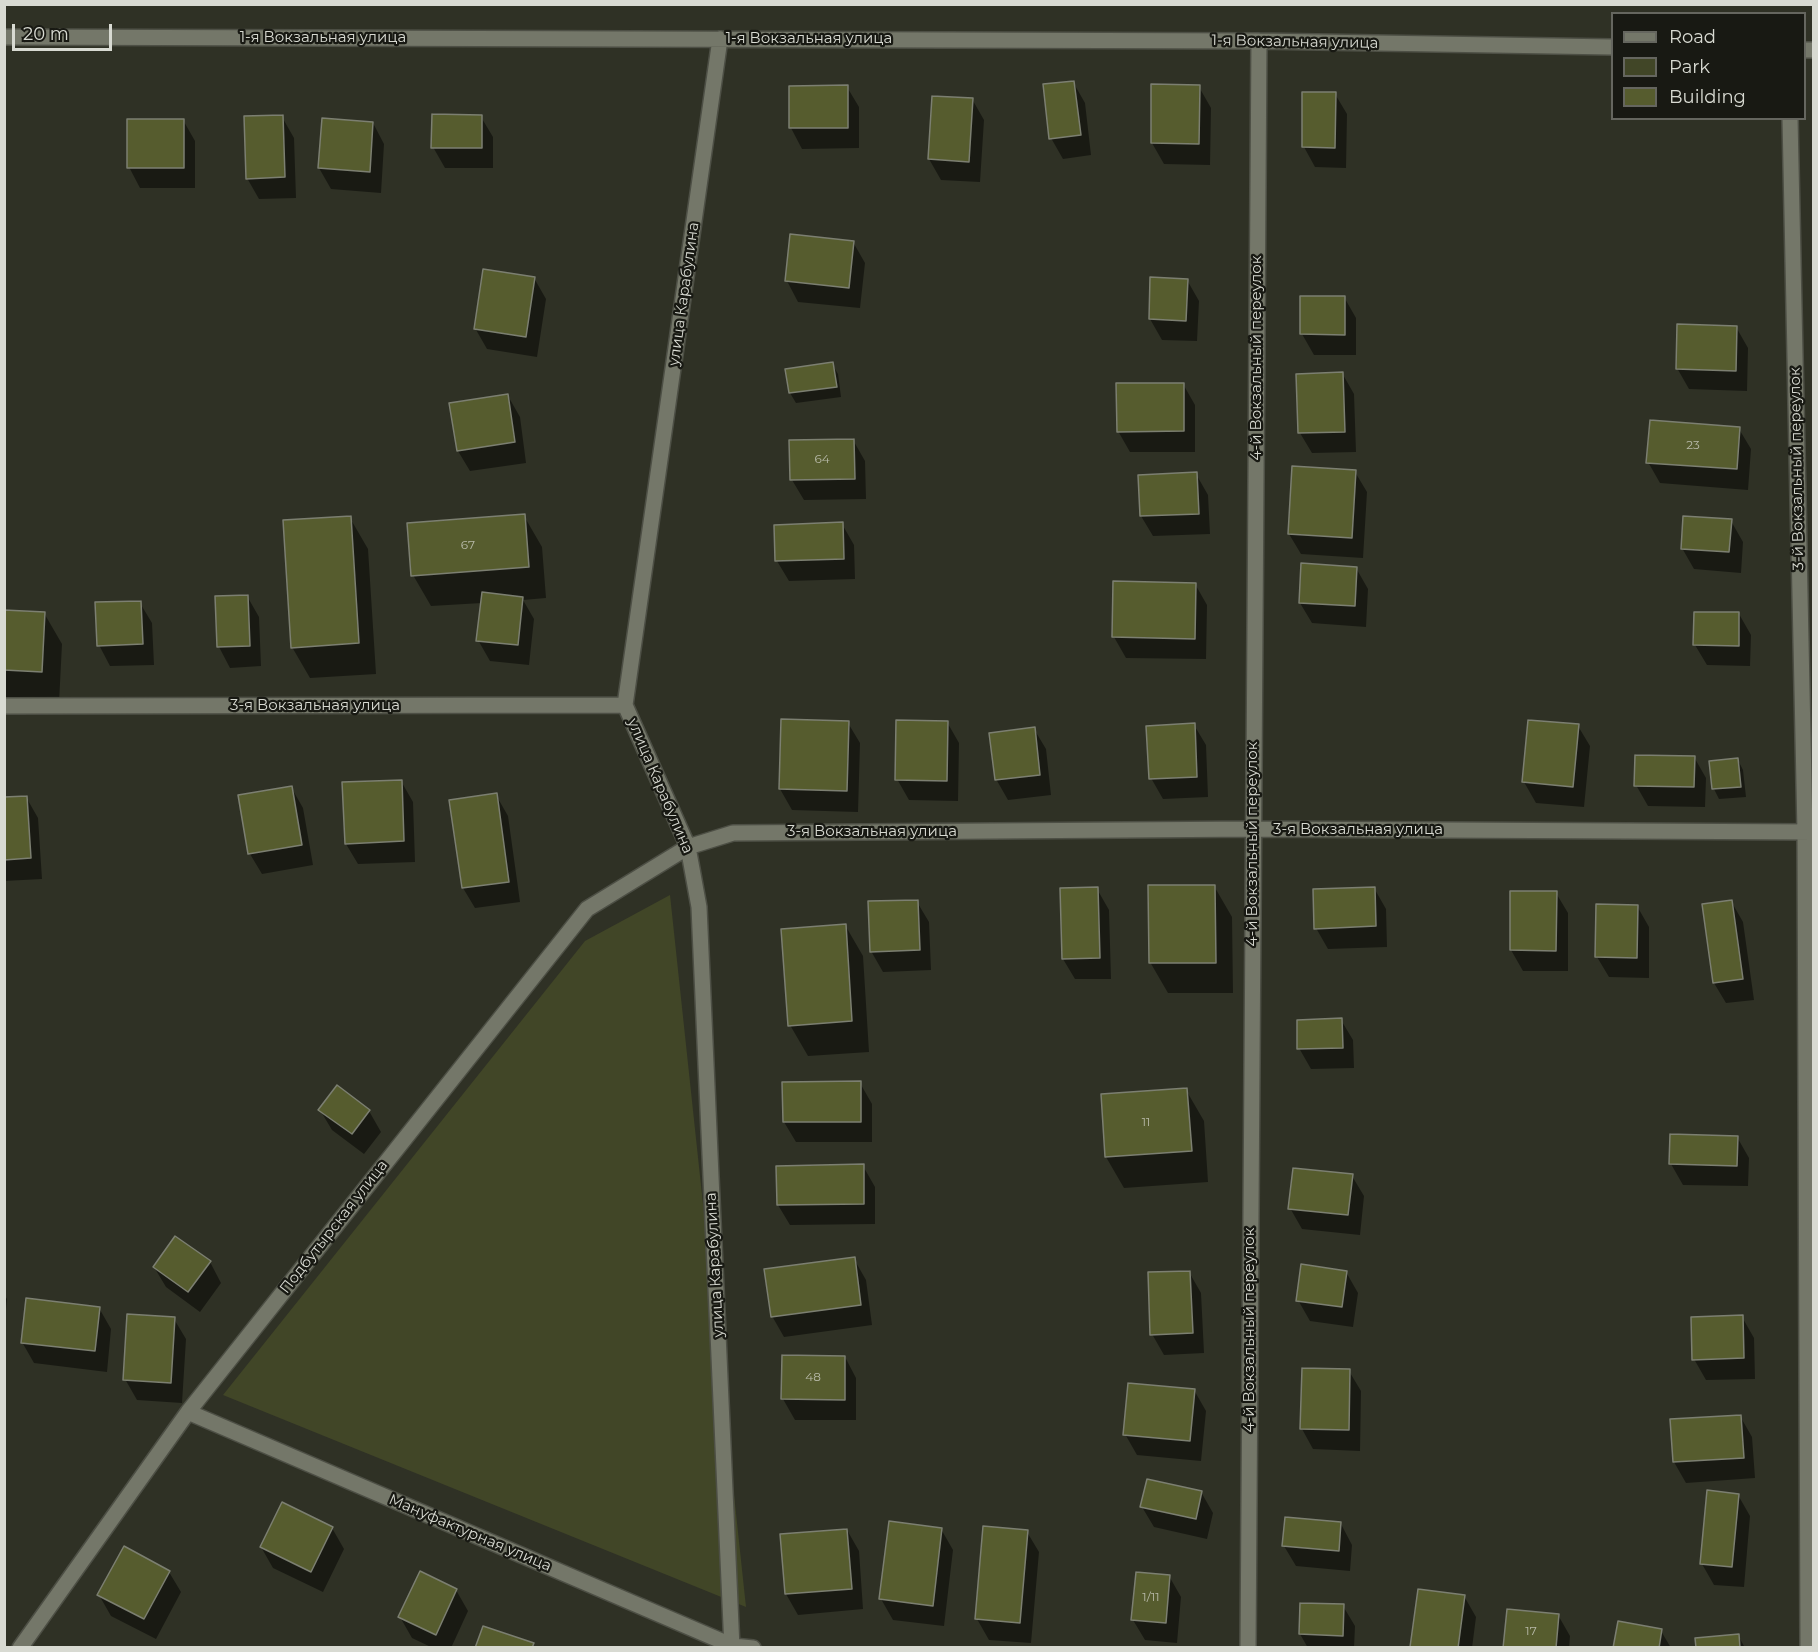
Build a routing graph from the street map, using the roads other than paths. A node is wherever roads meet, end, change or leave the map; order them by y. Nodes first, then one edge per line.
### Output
1 (4, 37) edge
2 (720, 39) junction
3 (1259, 41) junction
4 (1611, 47) edge
5 (1790, 120) edge
6 (626, 705) junction
7 (4, 706) edge
8 (1254, 829) junction
9 (1809, 832) edge
10 (688, 847) junction
11 (188, 1412) junction
12 (20, 1647) edge
13 (733, 1647) edge
14 (753, 1647) edge
15 (1248, 1647) edge
16 (1808, 1647) edge

1 - 2 street, 1-я Вокзальная улица
2 - 3 street, 1-я Вокзальная улица
2 - 6 street, улица Карабулина
3 - 4 street, 1-я Вокзальная улица
3 - 8 street, 4-й Вокзальный переулок
5 - 9 street, 3-й Вокзальный переулок
6 - 7 street, 3-я Вокзальная улица
6 - 10 street, улица Карабулина
8 - 9 street, 3-я Вокзальная улица
8 - 10 street, 3-я Вокзальная улица
8 - 15 street, 4-й Вокзальный переулок
9 - 16 street, 3-й Вокзальный переулок
10 - 11 street, Подбутырская улица
10 - 13 street, улица Карабулина
11 - 12 street, Подбутырская улица
11 - 13 street, Мануфактурная улица
13 - 14 street, Мануфактурная улица

